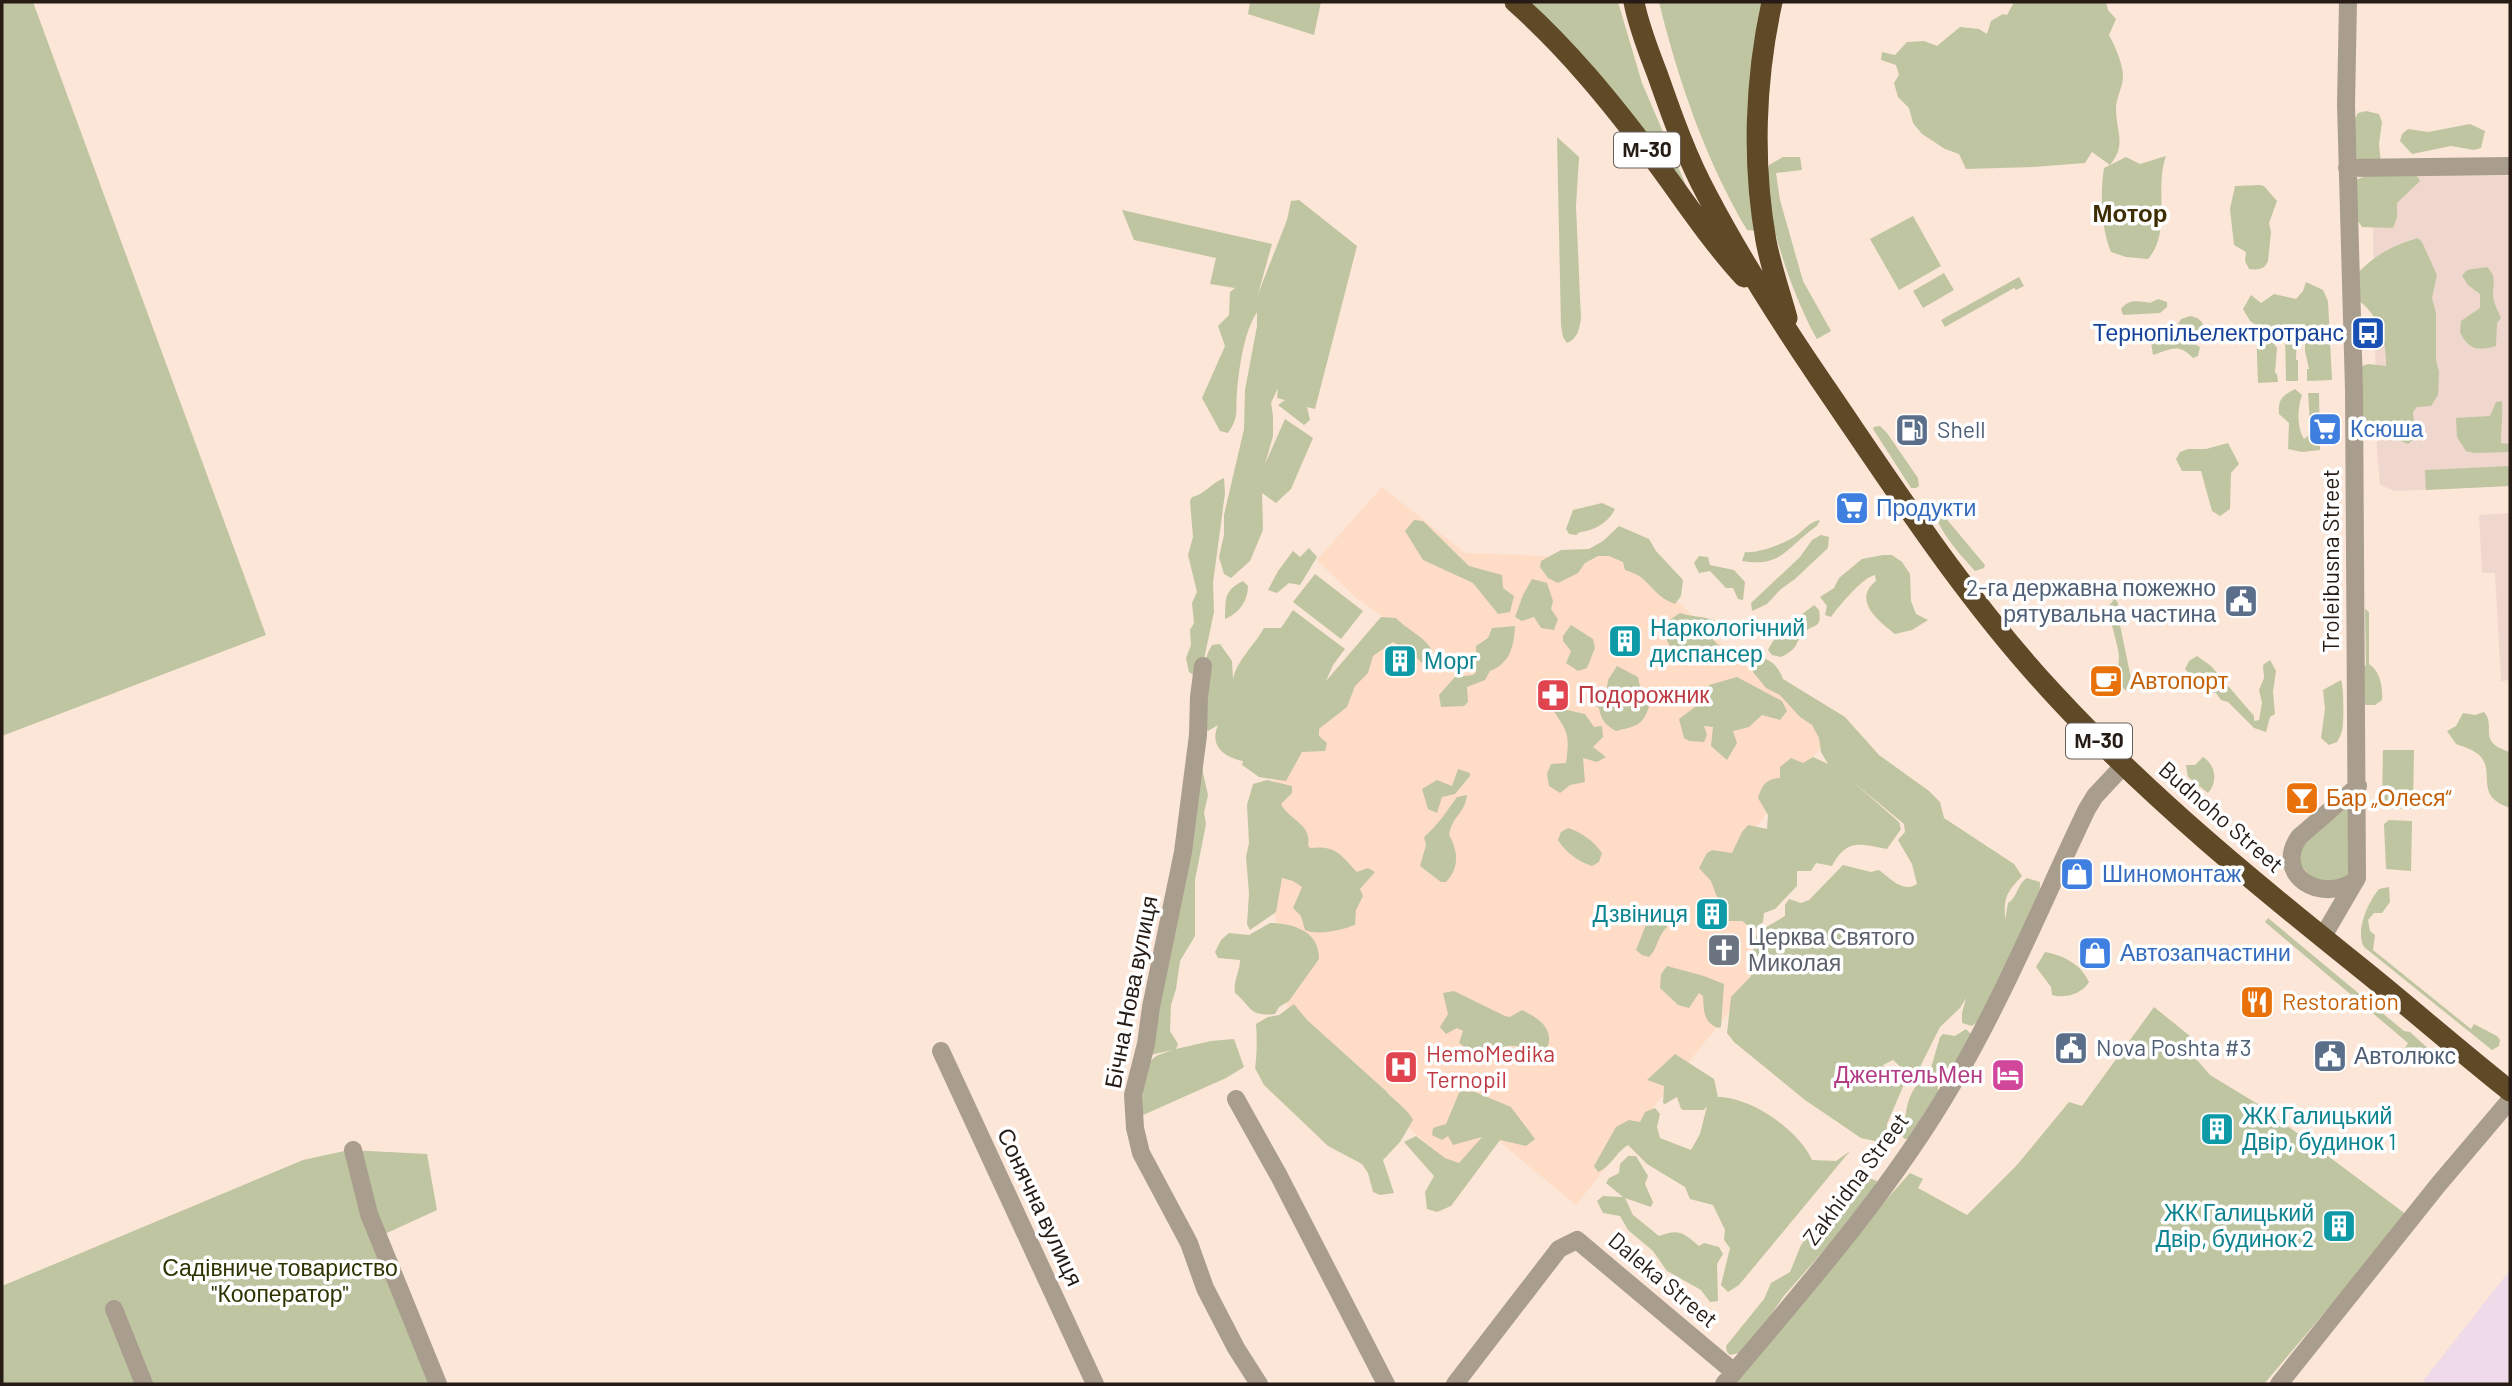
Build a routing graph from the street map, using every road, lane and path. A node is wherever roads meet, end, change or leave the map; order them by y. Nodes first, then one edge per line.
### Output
1 (1516, 2) edge
2 (1634, 2) edge
3 (1772, 2) edge
4 (2348, 2) edge
5 (2510, 166) edge
6 (2347, 168) junction
7 (1770, 304) junction
8 (1792, 337) junction
9 (1203, 666) dead end
10 (2123, 766) junction
11 (2358, 786) junction
12 (2357, 878) junction
13 (2322, 938) junction
14 (941, 1051) dead end
15 (2510, 1091) edge
16 (1236, 1099) dead end
17 (2510, 1100) edge
18 (354, 1150) dead end
19 (114, 1309) dead end
20 (1729, 1378) edge
21 (144, 1384) edge
22 (438, 1384) edge
23 (1095, 1384) edge
24 (1258, 1384) edge
25 (1386, 1384) edge
26 (1455, 1384) edge
27 (2279, 1384) edge

1 - 7 highway, М-30
2 - 7 highway, М-30
3 - 8 highway
4 - 6 street, Troleibusna Street
5 - 6 street
6 - 11 street, Troleibusna Street
7 - 8 highway, М-30
8 - 10 highway, Budnoho Street / М-30
9 - 24 street, Бічна Нова вулиця
10 - 13 highway, Budnoho Street / М-30
10 - 20 street, Zakhidna Street
11 - 12 street, Troleibusna Street
11 - 12 street
12 - 13 street, Troleibusna Street
13 - 15 highway, Budnoho Street / М-30
14 - 23 street, Сонячна вулиця
16 - 25 street
17 - 27 street
18 - 22 street
19 - 21 street
20 - 26 street, Daleka Street

